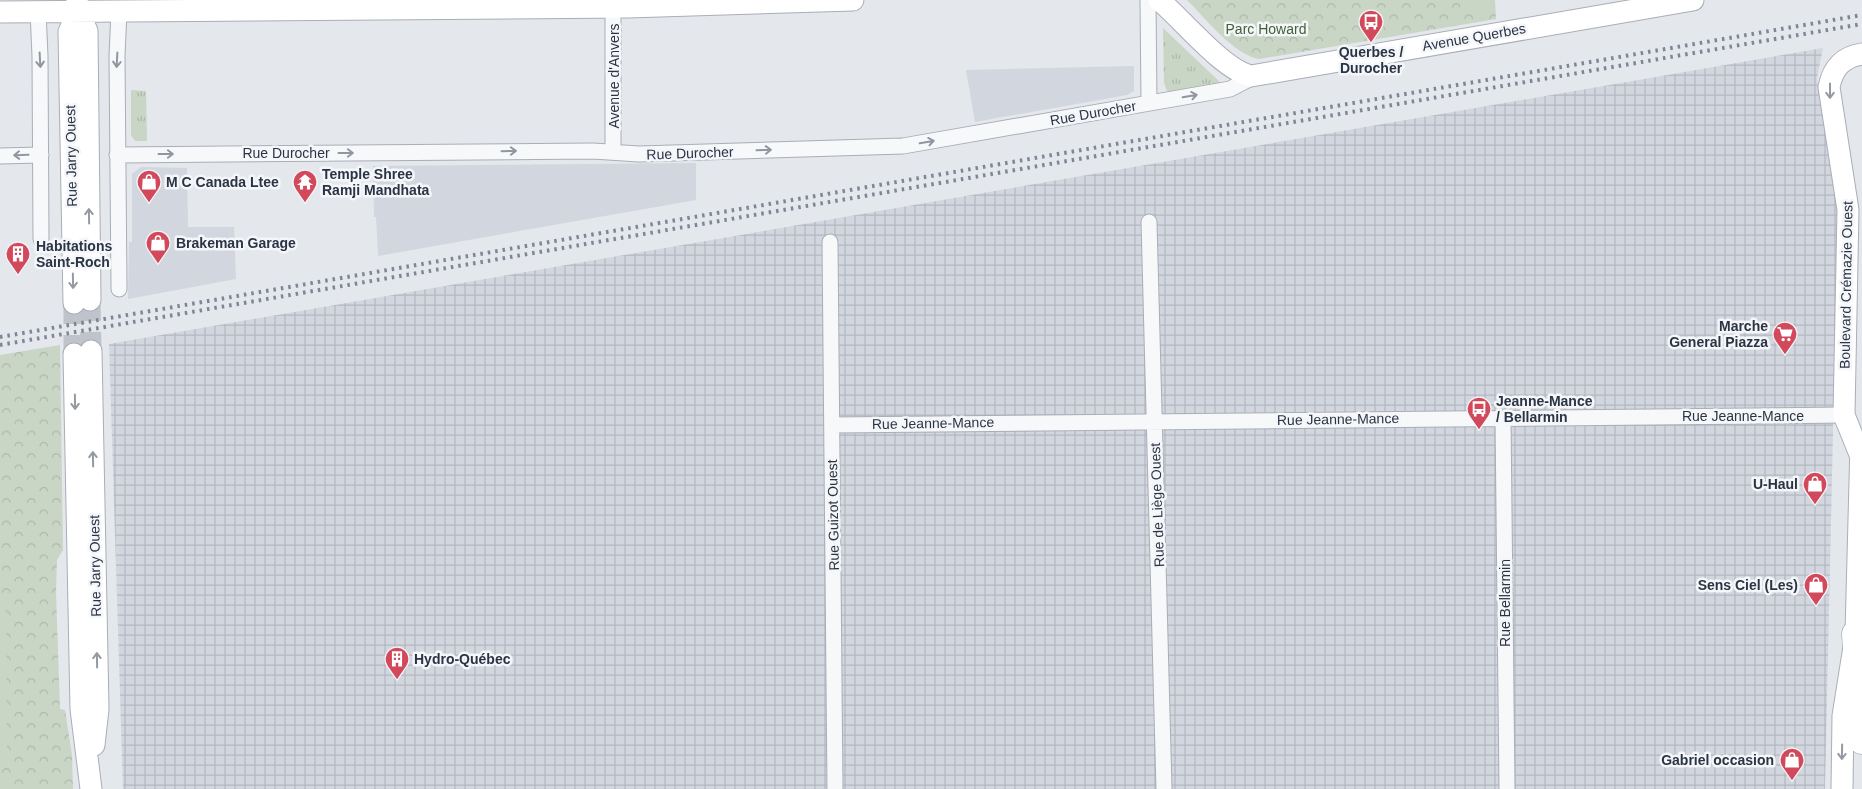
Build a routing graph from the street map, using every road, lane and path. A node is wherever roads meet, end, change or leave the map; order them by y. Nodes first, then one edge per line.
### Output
1 (854, 0) edge
2 (1148, 0) edge
3 (1159, 0) edge
4 (1693, 0) edge
5 (614, 3) edge
6 (78, 6) edge
7 (38, 11) junction
8 (119, 11) junction
9 (0, 12) edge
10 (1859, 54) edge
11 (1255, 76) junction
12 (1149, 103) junction
13 (614, 152) junction
14 (41, 155) junction
15 (117, 155) junction
16 (0, 156) edge
17 (1149, 222) dead end
18 (41, 240) dead end
19 (830, 242) dead end
20 (120, 289) dead end
21 (82, 301) tunnel mouth
22 (83, 352) tunnel mouth
23 (1844, 415) junction
24 (1503, 418) junction
25 (1154, 421) junction
26 (832, 425) junction
27 (1862, 428) edge
28 (1861, 457) edge
29 (1856, 634) junction
30 (1862, 740) edge
31 (91, 785) edge
32 (835, 789) edge
33 (1164, 789) edge
34 (1507, 789) edge
35 (1842, 789) edge

1 - 5 street
2 - 12 street
3 - 11 street
4 - 11 street, Avenue Querbes
5 - 8 street
5 - 13 street, Avenue d'Anvers
6 - 7 street
6 - 8 street
6 - 21 street, Rue Jarry Ouest
7 - 9 street
7 -> 14 street
8 -> 15 street
10 -> 23 street, Boulevard Crémazie Ouest
12 -> 11 street, Rue Durocher
13 -> 12 street, Rue Durocher
15 -> 13 street, Rue Durocher
14 -> 16 street
14 - 18 street
15 - 20 street
17 - 25 street, Rue de Liège Ouest
19 - 26 street, Rue Guizot Ouest
22 - 31 street, Rue Jarry Ouest
23 - 24 street, Rue Jeanne-Mance
23 - 28 street
24 - 25 street, Rue Jeanne-Mance
24 - 34 street, Rue Bellarmin
25 - 26 street, Rue Jeanne-Mance
25 - 33 street, Rue de Liège Ouest
26 - 32 street, Rue Guizot Ouest
27 - 28 street
28 - 29 street
29 - 30 highway
29 -> 35 street

